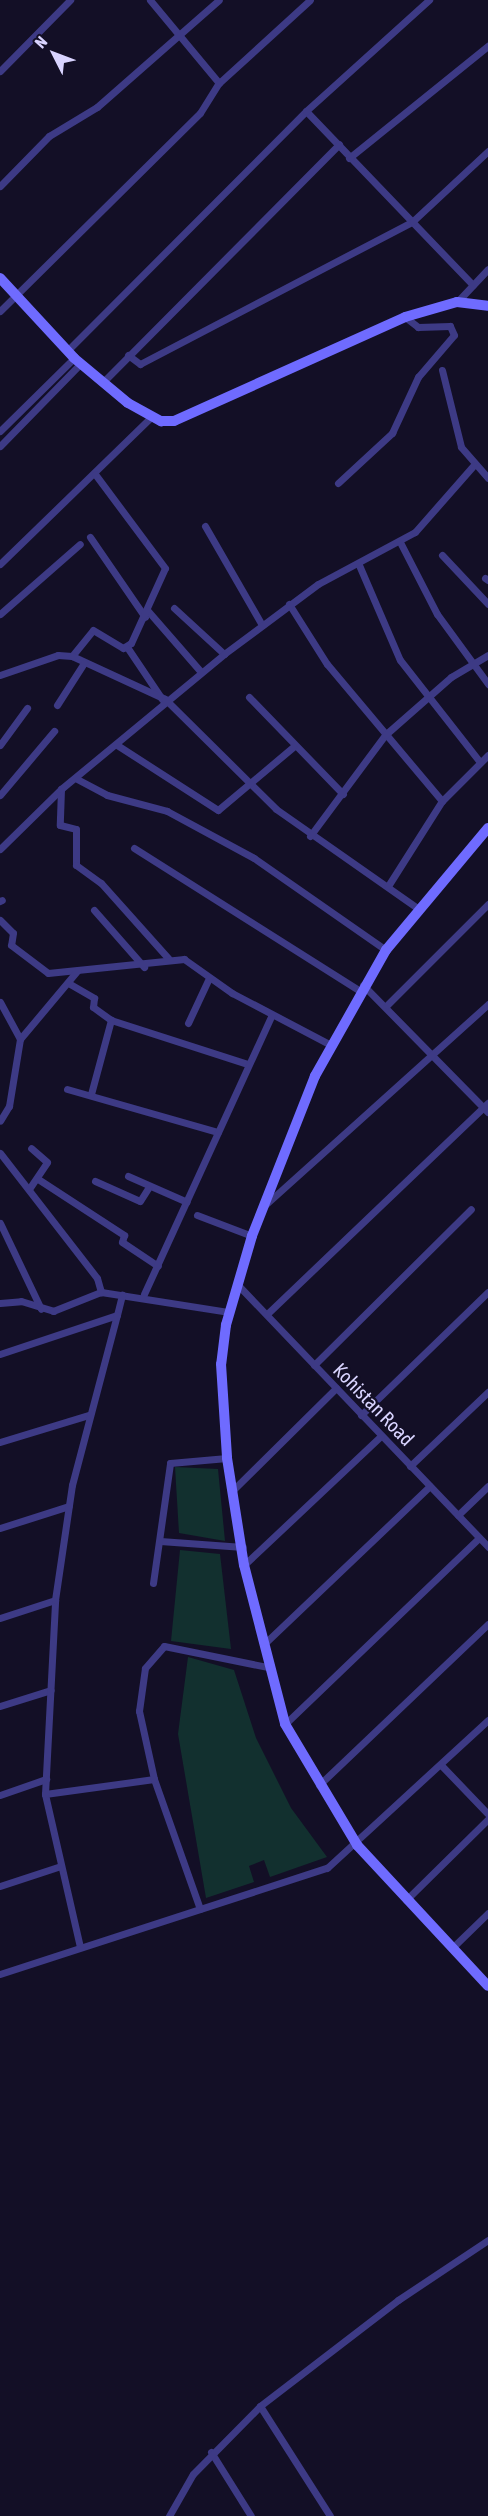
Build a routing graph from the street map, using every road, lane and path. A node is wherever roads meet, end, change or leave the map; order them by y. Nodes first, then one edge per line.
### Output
1 (70, 0) edge
2 (150, 0) edge
3 (219, 0) edge
4 (310, 0) edge
5 (429, 0) edge
6 (180, 35) junction
7 (488, 46) edge
8 (0, 71) edge
9 (219, 83) junction
10 (306, 111) junction
11 (339, 144) junction
12 (488, 152) edge
13 (349, 158) junction
14 (0, 186) edge
15 (413, 222) junction
16 (488, 269) edge
17 (0, 278) edge
18 (473, 285) junction
19 (15, 295) junction
20 (457, 302) junction
21 (488, 306) edge
22 (0, 311) edge
23 (405, 317) junction
24 (128, 355) junction
25 (74, 357) junction
26 (442, 370) dead end
27 (103, 382) junction
28 (150, 418) junction
29 (0, 431) edge
30 (0, 446) edge
31 (473, 466) junction
32 (95, 474) junction
33 (488, 478) edge
34 (338, 483) dead end
35 (206, 526) dead end
36 (90, 537) dead end
37 (399, 542) junction
38 (80, 544) dead end
39 (442, 555) dead end
40 (0, 564) edge
41 (359, 565) junction
42 (289, 604) junction
43 (488, 604) edge
44 (174, 608) dead end
45 (0, 614) edge
46 (146, 614) junction
47 (262, 625) junction
48 (127, 647) junction
49 (224, 654) junction
50 (488, 655) edge
51 (72, 656) junction
52 (84, 663) junction
53 (473, 664) junction
54 (201, 672) junction
55 (0, 675) edge
56 (488, 684) edge
57 (249, 697) dead end
58 (426, 697) junction
59 (164, 699) junction
60 (57, 705) dead end
61 (27, 708) dead end
62 (54, 730) dead end
63 (385, 735) junction
64 (0, 745) edge
65 (117, 745) junction
66 (293, 747) junction
67 (488, 755) edge
68 (480, 762) junction
69 (77, 779) junction
70 (249, 781) junction
71 (61, 789) junction
72 (343, 794) junction
73 (0, 795) edge
74 (442, 801) junction
75 (488, 828) edge
76 (310, 836) junction
77 (134, 848) dead end
78 (0, 849) edge
79 (388, 886) junction
80 (488, 904) edge
81 (419, 909) junction
82 (93, 910) dead end
83 (0, 920) edge
84 (387, 950) junction
85 (168, 958) junction
86 (144, 967) junction
87 (77, 970) junction
88 (209, 978) junction
89 (70, 984) junction
90 (362, 988) junction
91 (0, 1002) edge
92 (488, 1004) edge
93 (387, 1005) junction
94 (272, 1015) junction
95 (111, 1020) junction
96 (188, 1023) dead end
97 (20, 1039) junction
98 (331, 1045) junction
99 (436, 1055) junction
100 (247, 1064) junction
101 (67, 1089) dead end
102 (91, 1094) junction
103 (486, 1108) edge
104 (0, 1121) edge
105 (218, 1132) junction
106 (31, 1148) dead end
107 (0, 1153) edge
108 (128, 1176) dead end
109 (38, 1179) junction
110 (95, 1181) dead end
111 (148, 1188) junction
112 (29, 1189) junction
113 (187, 1202) junction
114 (262, 1206) junction
115 (471, 1209) dead end
116 (197, 1215) dead end
117 (0, 1223) edge
118 (252, 1236) junction
119 (158, 1266) junction
120 (237, 1284) junction
121 (101, 1292) junction
122 (488, 1292) edge
123 (144, 1294) junction
124 (123, 1295) junction
125 (0, 1303) edge
126 (41, 1309) junction
127 (229, 1312) junction
128 (267, 1314) junction
129 (117, 1316) junction
130 (0, 1354) edge
131 (314, 1365) junction
132 (336, 1388) junction
133 (488, 1392) edge
134 (362, 1414) junction
135 (90, 1415) junction
136 (381, 1436) junction
137 (0, 1442) edge
138 (227, 1458) junction
139 (410, 1466) junction
140 (430, 1486) junction
141 (488, 1486) edge
142 (233, 1490) junction
143 (69, 1506) junction
144 (458, 1515) junction
145 (0, 1528) edge
146 (479, 1538) junction
147 (160, 1541) junction
148 (243, 1547) junction
149 (488, 1547) edge
150 (244, 1565) junction
151 (153, 1583) dead end
152 (55, 1600) junction
153 (0, 1618) edge
154 (488, 1624) edge
155 (262, 1646) junction
156 (267, 1667) junction
157 (51, 1690) junction
158 (0, 1706) edge
159 (488, 1720) edge
160 (285, 1724) junction
161 (441, 1765) junction
162 (46, 1779) junction
163 (154, 1779) junction
164 (317, 1786) junction
165 (45, 1794) junction
166 (0, 1795) edge
167 (488, 1814) edge
168 (488, 1819) edge
169 (357, 1845) junction
170 (61, 1866) junction
171 (0, 1886) edge
172 (406, 1900) junction
173 (200, 1909) junction
174 (488, 1912) edge
175 (80, 1947) junction
176 (452, 1948) junction
177 (0, 1974) edge
178 (488, 1986) edge
179 (488, 2240) edge
180 (260, 2406) junction
181 (212, 2452) junction
182 (169, 2516) edge
183 (251, 2516) edge
184 (330, 2516) edge

1 - 8 street
2 - 6 street
3 - 6 street
4 - 9 street
5 - 10 street
6 - 9 street
6 - 14 street
7 - 13 street
9 - 19 street
10 - 11 street
10 - 25 street
11 - 13 street
11 - 24 street
12 - 15 street
13 - 15 street
15 - 18 street
15 - 24 street
16 - 18 street
17 - 19 main road
18 - 20 street
19 - 22 street
19 - 25 main road
20 - 21 main road
20 - 23 main road
23 - 28 main road
23 - 34 street
24 - 27 street
25 - 27 main road
25 - 29 street
25 - 30 street
26 - 31 street
27 - 28 main road
28 - 32 street
31 - 33 street
31 - 37 street
32 - 40 street
32 - 46 street
35 - 47 street
36 - 46 street
37 - 41 street
37 - 53 street
38 - 45 street
39 - 43 street
41 - 42 street
41 - 58 street
42 - 47 street
42 - 63 street
44 - 49 street
46 - 48 street
46 - 54 street
47 - 49 street
48 - 51 street
48 - 59 street
49 - 54 street
50 - 53 street
51 - 52 street
51 - 55 street
52 - 59 street
52 - 60 street
53 - 56 street
53 - 58 street
54 - 59 street
57 - 66 street
58 - 63 street
58 - 68 street
59 - 65 street
59 - 70 street
61 - 64 street
62 - 73 street
63 - 72 street
63 - 74 street
65 - 69 street
65 - 70 street
66 - 70 street
66 - 72 street
67 - 68 street
68 - 74 street
69 - 71 street
69 - 84 street
70 - 76 street
71 - 78 street
71 - 85 street
72 - 76 street
74 - 79 street
75 - 81 main road
76 - 79 street
77 - 90 street
79 - 81 street
80 - 93 street
81 - 84 main road
82 - 86 street
83 - 87 street
84 - 90 main road
85 - 86 street
85 - 88 street
86 - 87 street
87 - 89 street
88 - 94 street
88 - 96 street
89 - 95 street
89 - 97 street
90 - 93 street
90 - 98 main road
91 - 97 street
92 - 99 street
93 - 99 street
94 - 98 street
94 - 100 street
95 - 100 street
95 - 102 street
97 - 104 street
98 - 114 main road
99 - 103 street
99 - 114 street
100 - 105 street
101 - 102 street
102 - 105 street
103 - 128 street
105 - 113 street
106 - 109 street
107 - 112 street
108 - 111 street
109 - 112 street
109 - 119 street
110 - 111 street
111 - 113 street
112 - 121 street
113 - 119 street
114 - 118 main road
115 - 131 street
116 - 118 street
117 - 126 street
118 - 120 main road
119 - 123 street
120 - 127 main road
120 - 128 street, Kohistan Road
121 - 124 street
121 - 126 street
122 - 134 street
123 - 124 street
123 - 127 street
124 - 129 street
125 - 126 street
127 - 138 main road
128 - 131 street, Kohistan Road
129 - 130 street
129 - 135 street
131 - 132 street, Kohistan Road
132 - 134 street, Kohistan Road
132 - 142 street
133 - 139 street
134 - 136 street, Kohistan Road
135 - 137 street
135 - 143 street
136 - 139 street, Kohistan Road
136 - 150 street
138 - 142 main road
138 - 147 street
139 - 140 street, Kohistan Road
140 - 144 street, Kohistan Road
140 - 155 street
141 - 144 street
142 - 148 main road
143 - 145 street
143 - 152 street
144 - 146 street, Kohistan Road
146 - 149 street, Kohistan Road
146 - 160 street
147 - 148 street
147 - 151 street
148 - 150 main road
150 - 155 main road
152 - 153 street
152 - 157 street
154 - 164 street
155 - 156 main road
156 - 160 main road
156 - 163 street
157 - 158 street
157 - 162 street
159 - 161 street
160 - 164 main road
161 - 167 street
161 - 169 street
162 - 165 street
162 - 166 street
163 - 165 street
163 - 173 street
164 - 169 main road
165 - 170 street
168 - 172 street
169 - 172 main road
169 - 173 street
170 - 171 street
170 - 175 street
172 - 176 main road
173 - 175 street
174 - 176 street
175 - 177 street
176 - 178 main road
179 - 180 street
180 - 181 street
180 - 184 street
181 - 182 street
181 - 183 street

